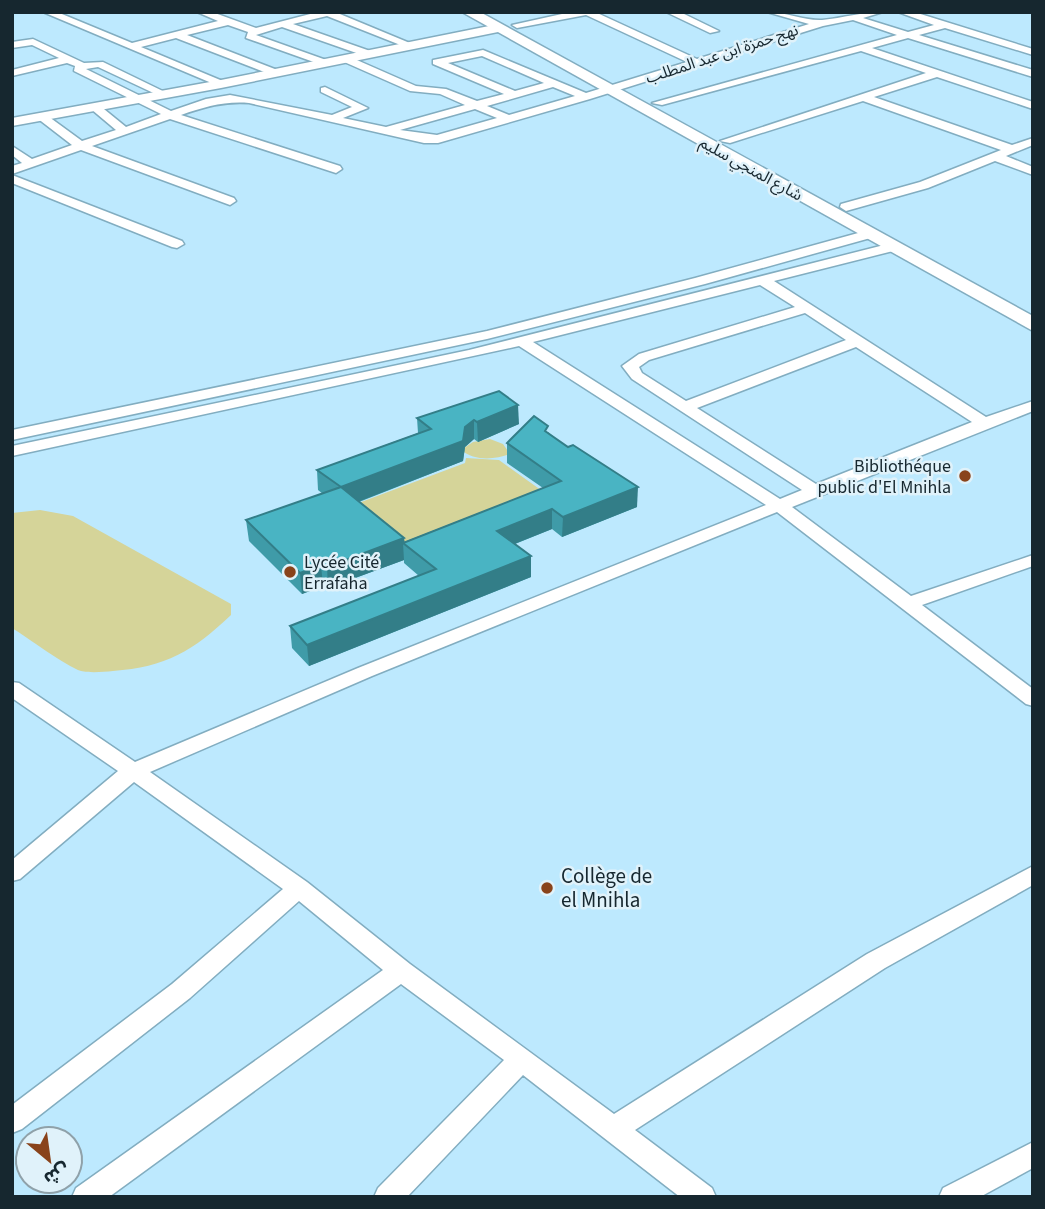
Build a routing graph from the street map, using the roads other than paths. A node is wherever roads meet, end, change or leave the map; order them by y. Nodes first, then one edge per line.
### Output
1 (48, 12) edge
2 (202, 12) edge
3 (326, 12) edge
4 (469, 12) edge
5 (588, 12) edge
6 (671, 12) edge
7 (772, 12) edge
8 (878, 12) edge
9 (902, 12) edge
10 (852, 17) junction
11 (227, 22) junction
12 (503, 22) edge
13 (821, 23) junction
14 (282, 24) junction
15 (945, 24) junction
16 (255, 31) junction
17 (714, 31) dead end
18 (913, 34) junction
19 (177, 35) junction
20 (1030, 36) dead end
21 (1004, 42) junction
22 (12, 45) edge
23 (412, 46) junction
24 (130, 47) junction
25 (861, 48) junction
26 (1033, 51) edge
27 (370, 54) junction
28 (69, 59) junction
29 (346, 59) junction
30 (696, 62) junction
31 (325, 63) junction
32 (83, 66) junction
33 (12, 73) edge
34 (276, 73) junction
35 (938, 73) junction
36 (1033, 74) edge
37 (555, 83) junction
38 (221, 84) junction
39 (616, 88) junction
40 (325, 90) dead end
41 (183, 91) junction
42 (514, 94) junction
43 (166, 95) junction
44 (586, 97) junction
45 (866, 98) junction
46 (140, 100) junction
47 (210, 102) junction
48 (658, 103) junction
49 (475, 105) junction
50 (1033, 106) edge
51 (95, 107) junction
52 (41, 116) junction
53 (173, 116) junction
54 (332, 118) junction
55 (509, 119) junction
56 (12, 122) edge
57 (388, 130) junction
58 (125, 132) junction
59 (726, 141) junction
60 (1033, 141) edge
61 (80, 146) junction
62 (12, 149) edge
63 (1013, 149) junction
64 (997, 156) junction
65 (22, 161) edge
66 (336, 169) dead end
67 (12, 170) edge
68 (1033, 171) edge
69 (12, 179) edge
70 (230, 201) dead end
71 (846, 207) junction
72 (869, 234) junction
73 (177, 244) dead end
74 (892, 247) junction
75 (763, 280) junction
76 (807, 308) junction
77 (1033, 309) edge
78 (1033, 325) edge
79 (521, 341) junction
80 (857, 341) junction
81 (371, 361) junction
82 (384, 374) junction
83 (1033, 406) edge
84 (685, 407) junction
85 (984, 423) junction
86 (12, 435) edge
87 (12, 451) edge
88 (815, 491) junction
89 (780, 506) junction
90 (1033, 560) edge
91 (910, 603) junction
92 (12, 688) edge
93 (1033, 699) edge
94 (133, 771) junction
95 (12, 873) edge
96 (1033, 874) edge
97 (299, 888) junction
98 (401, 971) junction
99 (522, 1059) junction
100 (12, 1121) edge
101 (613, 1129) junction
102 (1033, 1154) edge
103 (86, 1197) edge
104 (388, 1197) edge
105 (702, 1197) edge
106 (953, 1197) edge

1 - 24 street
2 - 11 street
3 - 14 street
3 - 23 street
4 - 12 main road, شارع المنجي سليم
5 - 12 street
5 - 30 street
6 - 17 street
7 - 13 street
8 - 10 street, نهج حمزة ابن عبد المطلب
9 - 15 street
10 - 13 street, نهج حمزة ابن عبد المطلب
10 - 18 street
11 - 16 street
11 - 19 street
12 - 23 street
12 - 39 main road, شارع المنجي سليم
13 - 30 street, نهج حمزة ابن عبد المطلب
14 - 16 street
14 - 27 street
15 - 18 street
15 - 21 street
16 - 31 street
18 - 25 street
18 - 36 street
19 - 24 street
19 - 34 street
20 - 21 street
21 - 26 street
22 - 28 street
23 - 27 street
24 - 38 street
25 - 35 street
25 - 48 street
27 - 29 street
28 - 32 street
28 - 33 street
29 - 31 street
29 - 49 street
30 - 39 street, نهج حمزة ابن عبد المطلب
31 - 34 street
32 - 43 street
32 - 46 street
34 - 38 street
35 - 45 street
35 - 50 street
37 - 42 street
37 - 42 street
37 - 44 street
38 - 41 street
39 - 44 street, نهج حمزة ابن عبد المطلب
39 - 48 main road, شارع المنجي سليم
39 - 72 main road, شارع المنجي سليم
40 - 54 street
41 - 43 street
41 - 47 street
42 - 49 street
43 - 46 street
44 - 55 street, نهج حمزة ابن عبد المطلب
45 - 59 street
45 - 63 street
46 - 51 street
46 - 53 street
47 - 53 street
47 - 54 street, نهج حمزة ابن عبد المطلب
48 - 59 main road, شارع المنجي سليم
49 - 55 street
49 - 57 street
51 - 52 street
51 - 58 street
52 - 56 street
52 - 61 street
53 - 58 street
53 - 66 street
54 - 57 street, نهج حمزة ابن عبد المطلب
55 - 57 street, نهج حمزة ابن عبد المطلب
58 - 61 street
59 - 71 main road, شارع المنجي سليم
60 - 63 street
61 - 65 street
61 - 70 street
62 - 65 street
63 - 64 street
64 - 68 street
64 - 71 street
65 - 67 street
69 - 73 street
71 - 77 main road, شارع المنجي سليم
72 - 74 main road, شارع المنجي سليم
72 - 81 street
74 - 75 street
74 - 78 main road, شارع المنجي سليم
75 - 76 street
75 - 79 street
76 - 80 street
76 - 84 street
79 - 82 street
79 - 89 street
80 - 84 street
80 - 85 street
81 - 82 street
81 - 86 street
82 - 87 street
83 - 85 street
84 - 88 street
85 - 88 street
88 - 89 street
89 - 91 street
89 - 94 street
90 - 91 street
91 - 93 street
92 - 94 street
94 - 95 street
94 - 97 street
96 - 101 street
97 - 98 street
97 - 100 street
98 - 99 street
98 - 103 street
99 - 101 street
99 - 104 street
101 - 105 street
102 - 106 street

